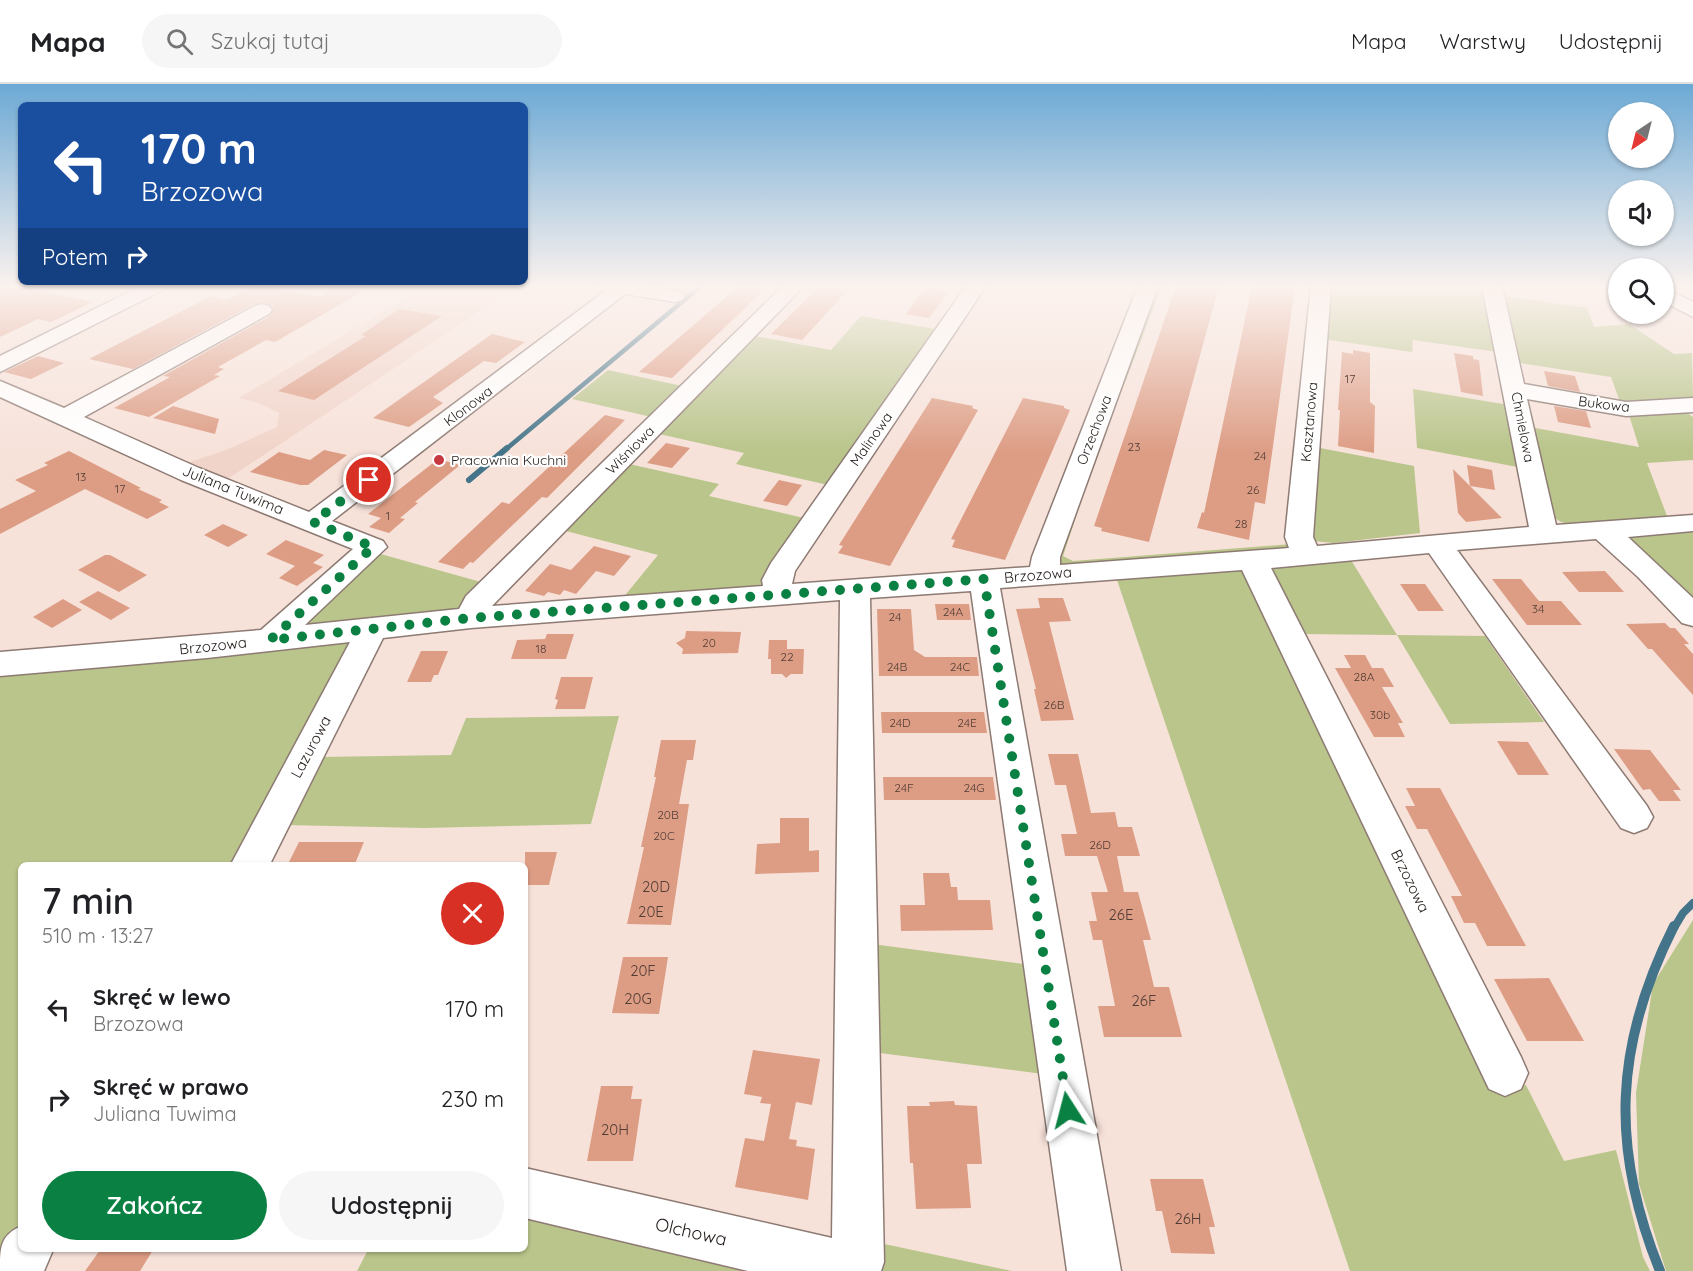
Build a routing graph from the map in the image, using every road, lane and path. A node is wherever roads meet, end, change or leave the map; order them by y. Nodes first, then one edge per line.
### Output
1 (47, 341) edge
2 (204, 341) edge
3 (549, 341) edge
4 (739, 341) edge
5 (938, 341) edge
6 (1127, 341) edge
7 (1316, 341) edge
8 (1505, 341) edge
9 (0, 365) edge
10 (0, 388) edge
11 (1516, 390) junction
12 (1693, 405) edge
13 (66, 417) junction
14 (313, 522) junction
15 (1693, 523) edge
16 (1603, 530) junction
17 (1544, 534) junction
18 (1437, 543) junction
19 (1306, 556) junction
20 (1252, 560) junction
21 (1044, 575) junction
22 (984, 579) junction
23 (855, 588) junction
24 (779, 596) junction
25 (1693, 616) edge
26 (471, 618) junction
27 (373, 628) junction
28 (270, 640) junction
29 (0, 664) edge
30 (1634, 817) dead end
31 (251, 862) edge
32 (1505, 1073) dead end
33 (528, 1194) edge
34 (26, 1252) edge
35 (12, 1271) edge
36 (1094, 1271) edge

1 - 9 street
2 - 13 street
3 - 14 street, Klonowa
4 - 26 street, Wiśniowa
5 - 24 street, Malinowa
6 - 21 street, Orzechowa
7 - 19 street, Kasztanowa
8 - 11 street, Chmielowa
10 - 13 street, Juliana Tuwima
11 - 12 street, Bukowa
11 - 17 street, Chmielowa
13 - 14 street, Juliana Tuwima
14 - 28 street, Juliana Tuwima
15 - 16 street, Brzozowa
16 - 17 street, Brzozowa
16 - 25 street
17 - 18 street, Brzozowa
18 - 19 street, Brzozowa
18 - 30 street
19 - 20 street, Brzozowa
20 - 21 street, Brzozowa
20 - 32 street, Brzozowa
21 - 22 street, Brzozowa
22 - 23 street, Brzozowa
22 - 36 street
23 - 24 street, Brzozowa
23 - 33 street, Olchowa
24 - 26 street, Brzozowa
26 - 27 street, Brzozowa
27 - 28 street, Brzozowa
27 - 31 street, Lazurowa
28 - 29 street, Brzozowa
34 - 35 street

